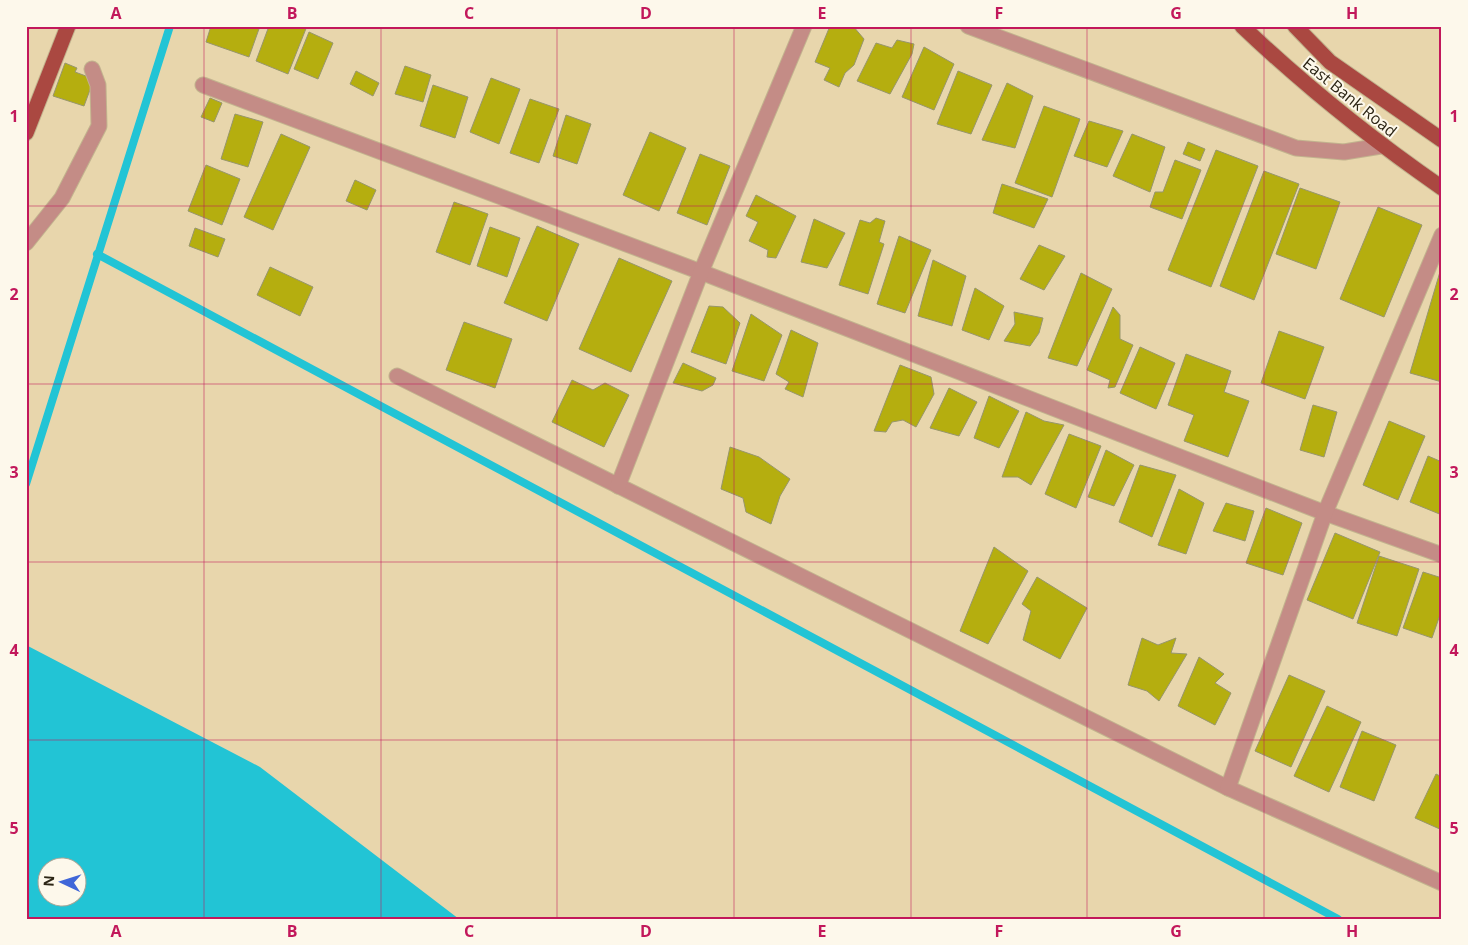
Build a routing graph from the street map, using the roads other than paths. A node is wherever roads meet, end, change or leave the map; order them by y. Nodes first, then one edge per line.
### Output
1 (68, 26) edge
2 (804, 26) edge
3 (968, 26) edge
4 (1242, 26) edge
5 (1295, 26) edge
6 (92, 69) dead end
7 (203, 85) dead end
8 (26, 134) edge
9 (1442, 140) edge
10 (1381, 146) junction
11 (1442, 188) edge
12 (1442, 235) edge
13 (26, 243) edge
14 (701, 272) junction
15 (397, 376) dead end
16 (618, 486) junction
17 (1325, 513) junction
18 (1442, 555) edge
19 (1228, 788) junction
20 (1442, 883) edge

1 - 8 main road
2 - 14 street
3 - 10 street
4 - 10 main road, East Bank Road
5 - 9 main road, East Bank Road
6 - 13 street
7 - 14 street
10 - 11 main road, East Bank Road
12 - 17 street
14 - 16 street
14 - 17 street
15 - 16 street
16 - 19 street
17 - 18 street
17 - 19 street
19 - 20 street

